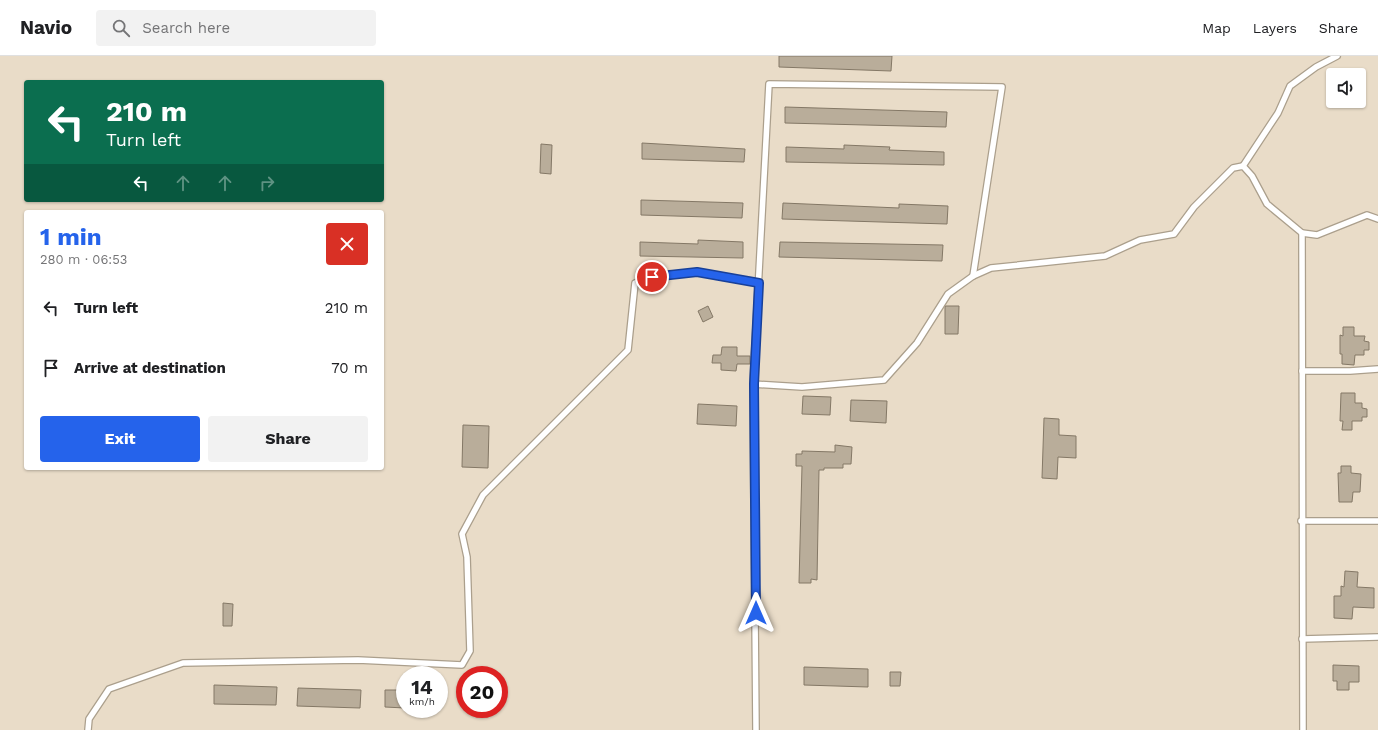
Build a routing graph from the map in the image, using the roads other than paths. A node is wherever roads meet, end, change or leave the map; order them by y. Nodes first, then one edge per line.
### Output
1 (1337, 56) edge
2 (1243, 166) junction
3 (1378, 219) edge
4 (1302, 232) junction
5 (973, 276) junction
6 (759, 283) junction
7 (1378, 369) edge
8 (1302, 371) junction
9 (754, 384) junction
10 (1302, 521) junction
11 (1378, 521) edge
12 (1378, 637) edge
13 (1302, 639) junction
14 (88, 730) edge
15 (756, 730) edge
16 (1303, 730) edge

1 - 2 lane
2 - 4 lane
2 - 5 lane
3 - 4 lane
4 - 8 lane
5 - 6 lane
5 - 9 lane
6 - 9 lane
6 - 14 lane
7 - 8 lane
8 - 10 lane
9 - 15 lane
10 - 11 lane
10 - 13 lane
12 - 13 lane
13 - 16 lane

